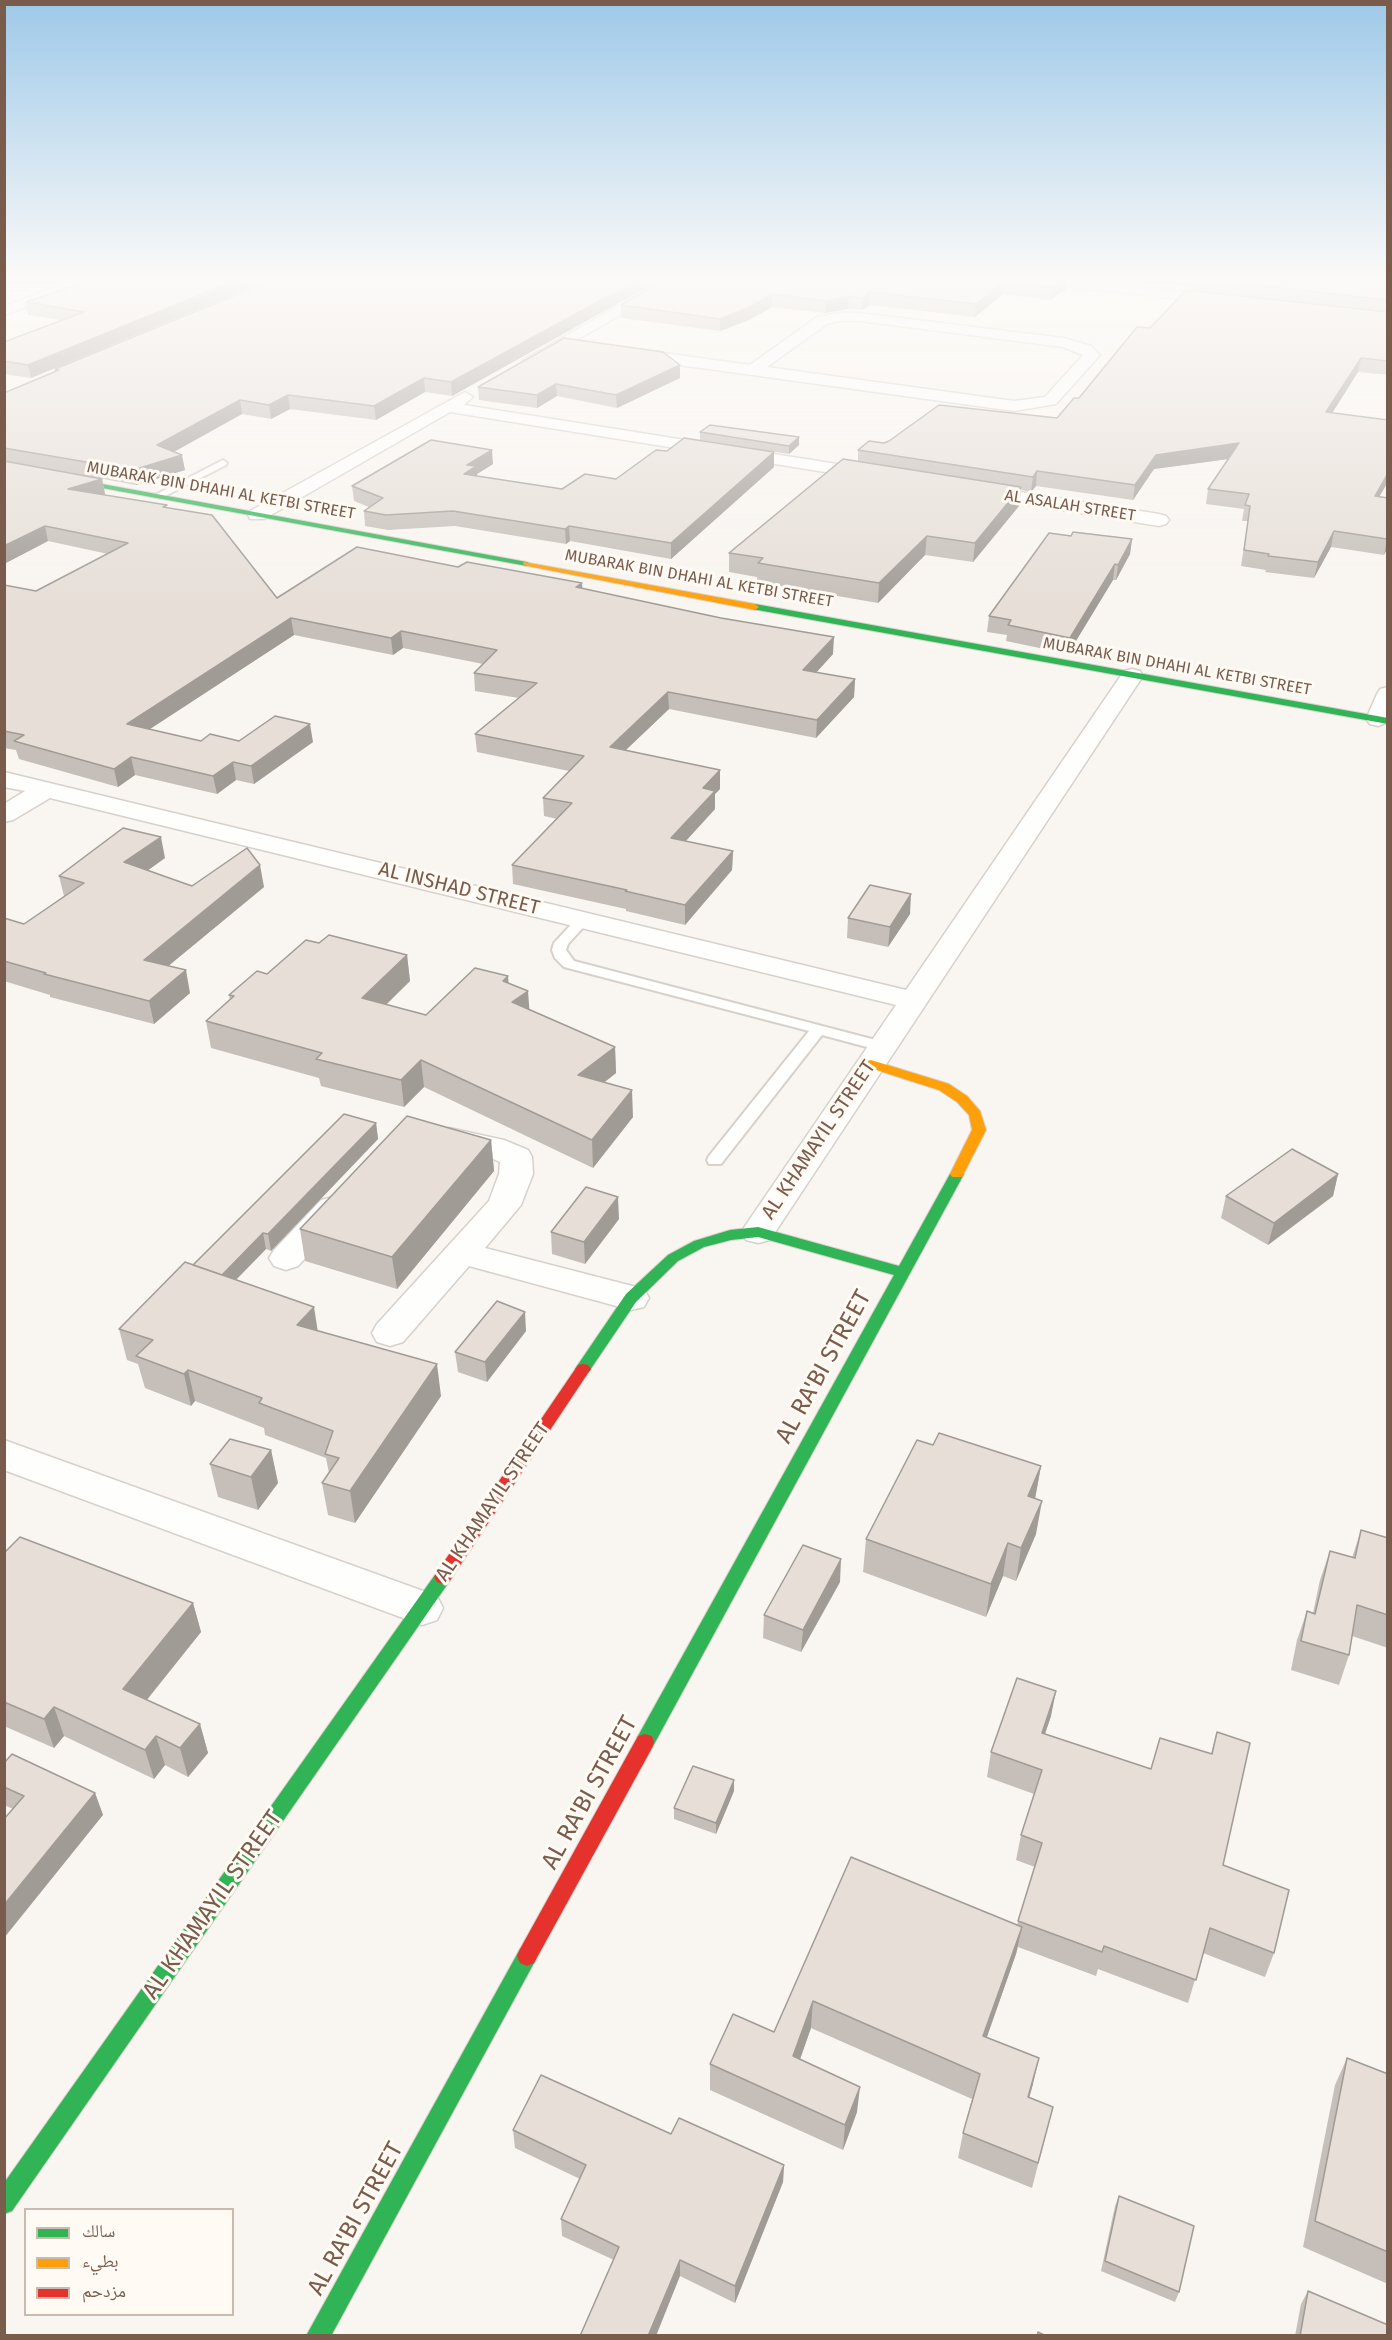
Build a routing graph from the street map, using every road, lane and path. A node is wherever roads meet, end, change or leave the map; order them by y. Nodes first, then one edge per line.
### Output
1 (478, 390) edge
2 (896, 390) edge
3 (1062, 390) edge
4 (447, 408) junction
5 (222, 463) dead end
6 (4, 468) edge
7 (891, 477) edge
8 (961, 489) edge
9 (158, 496) junction
10 (257, 515) junction
11 (1159, 520) dead end
12 (1132, 676) junction
13 (1388, 694) edge
14 (1383, 720) edge
15 (4, 778) edge
16 (46, 789) junction
17 (4, 815) edge
18 (583, 920) junction
19 (913, 1000) junction
20 (818, 1030) junction
21 (876, 1055) junction
22 (418, 1132) edge
23 (714, 1160) dead end
24 (351, 1189) edge
25 (758, 1232) junction
26 (462, 1253) junction
27 (286, 1258) dead end
28 (902, 1272) junction
29 (631, 1298) junction
30 (390, 1333) dead end
31 (4, 1454) edge
32 (422, 1608) junction
33 (4, 2202) edge
34 (318, 2336) edge

1 - 4 street
2 - 3 street
4 - 7 street
4 - 10 street
5 - 9 lane
6 - 9 street, MUBARAK BIN DHAHI AL KETBI STREET
8 - 11 street, AL ASALAH STREET
9 - 10 street, MUBARAK BIN DHAHI AL KETBI STREET
10 - 12 street, MUBARAK BIN DHAHI AL KETBI STREET
12 - 14 street, MUBARAK BIN DHAHI AL KETBI STREET
12 - 19 street, AL KHAMAYIL STREET
13 - 14 street
15 - 16 street, AL INSHAD STREET
16 - 17 street
16 - 18 street, AL INSHAD STREET
18 - 19 street, AL INSHAD STREET
18 - 20 lane
19 - 21 street, AL KHAMAYIL STREET
20 - 21 lane
20 - 23 lane
21 - 25 street, AL KHAMAYIL STREET
21 - 28 street, AL RA'BI STREET
22 - 26 street
24 - 27 street
25 - 28 street, AL RA'BI STREET
25 - 29 street, AL KHAMAYIL STREET
26 - 29 street
26 - 30 street
28 - 34 street, AL RA'BI STREET
29 - 32 street, AL KHAMAYIL STREET
31 - 32 street
32 - 33 street, AL KHAMAYIL STREET

